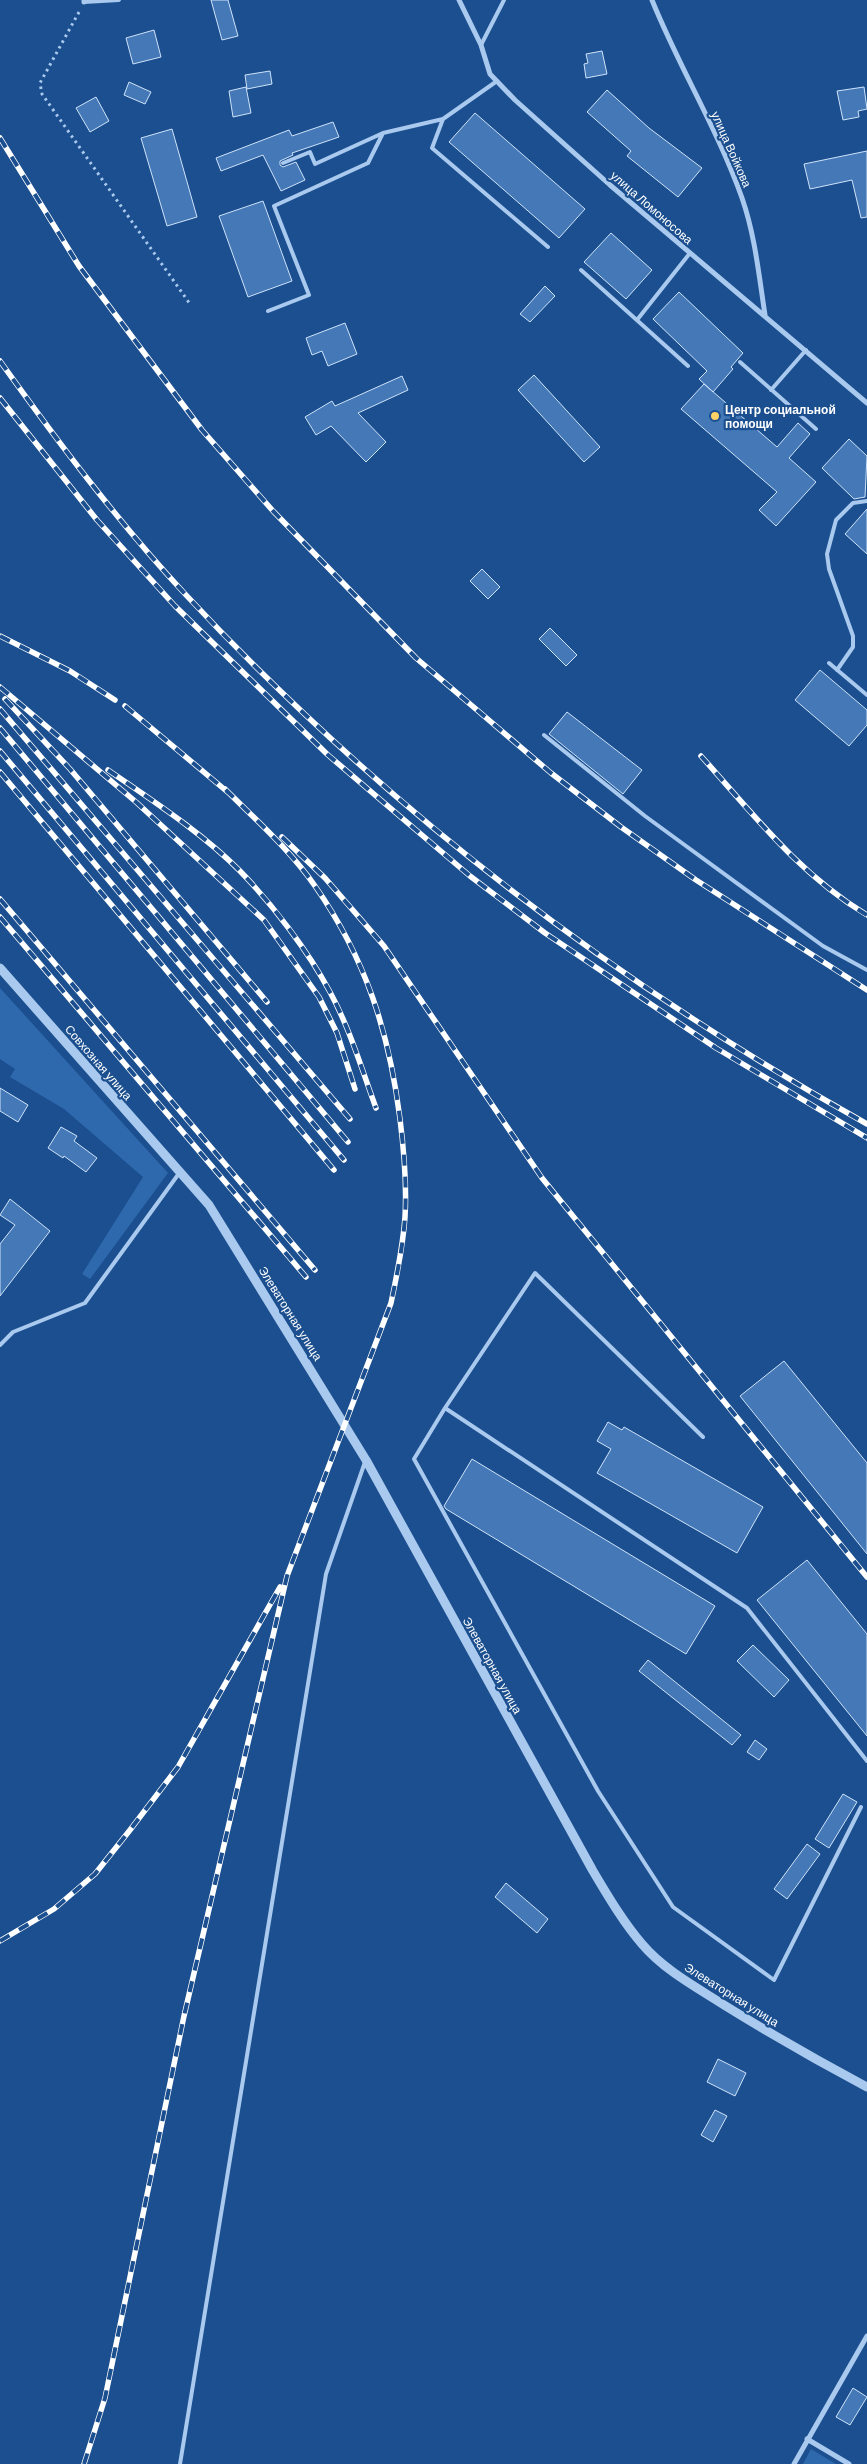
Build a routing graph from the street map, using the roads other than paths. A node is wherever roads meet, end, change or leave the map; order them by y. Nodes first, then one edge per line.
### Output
1 (119, 0) edge
2 (459, 0) edge
3 (504, 0) edge
4 (652, 0) edge
5 (84, 1) edge
6 (481, 45) junction
7 (497, 81) junction
8 (443, 119) junction
9 (382, 134) junction
10 (283, 162) dead end
11 (548, 247) dead end
12 (690, 253) junction
13 (581, 270) dead end
14 (268, 311) dead end
15 (766, 315) junction
16 (637, 320) junction
17 (806, 350) junction
18 (740, 362) dead end
19 (688, 366) dead end
20 (772, 390) junction
21 (867, 403) edge
22 (816, 429) dead end
23 (867, 502) edge
24 (829, 663) dead end
25 (837, 670) junction
26 (867, 695) edge
27 (544, 735) dead end
28 (0, 968) edge
29 (867, 970) edge
30 (181, 1172) junction
31 (0, 1344) edge
32 (445, 1408) junction
33 (703, 1437) dead end
34 (366, 1460) junction
35 (867, 1761) edge
36 (861, 1807) dead end
37 (867, 2087) edge
38 (867, 2336) edge
39 (807, 2439) junction
40 (180, 2464) edge
41 (794, 2464) edge
42 (849, 2464) edge

1 - 5 lane
2 - 6 street, улица Ломоносова
3 - 6 lane
4 - 15 street, улица Войкова
6 - 7 street, улица Ломоносова
7 - 8 lane
7 - 12 street, улица Ломоносова
8 - 9 lane
8 - 11 lane
9 - 10 lane
9 - 14 lane
12 - 15 street, улица Ломоносова
12 - 16 lane
13 - 16 lane
15 - 17 street, улица Ломоносова
16 - 19 lane
17 - 20 lane
17 - 21 street, улица Ломоносова
18 - 20 lane
20 - 22 lane
23 - 25 lane
24 - 25 lane
25 - 26 lane
27 - 29 lane
28 - 30 street, Совхозная улица
30 - 31 lane
30 - 34 street, Элеваторная улица
32 - 33 lane
32 - 35 lane
32 - 36 lane
34 - 37 street, Элеваторная улица
34 - 40 lane
38 - 39 street
39 - 41 street
39 - 42 street

